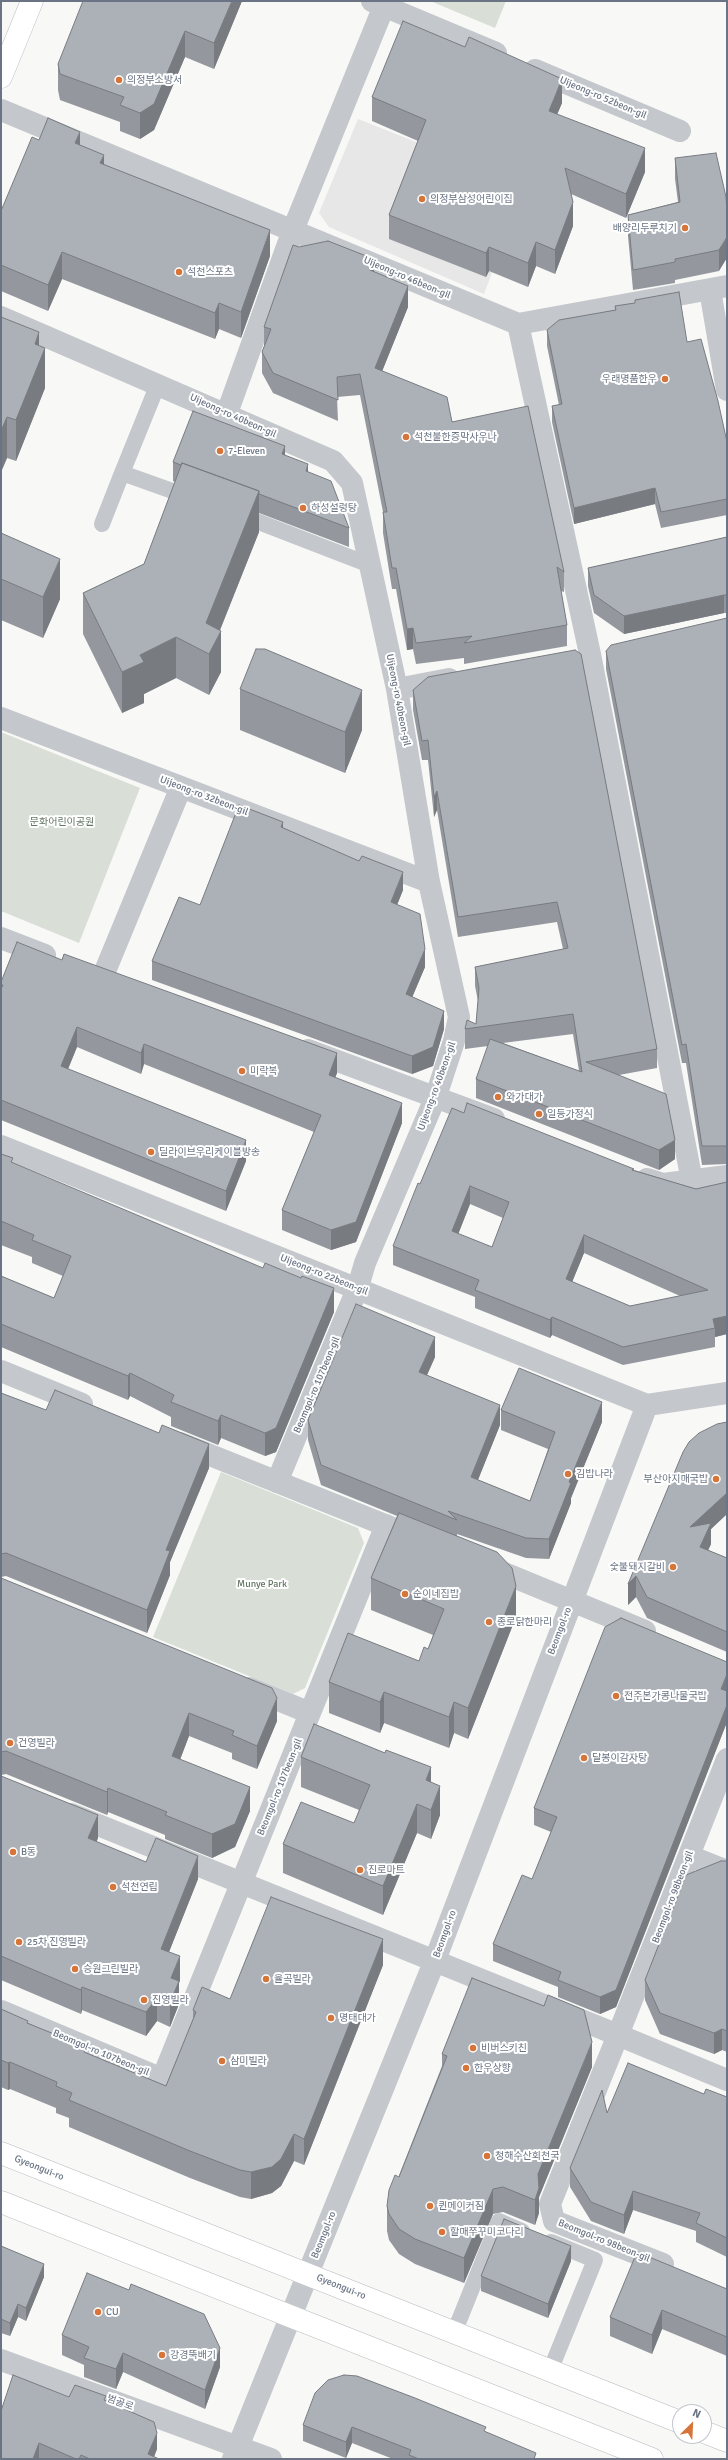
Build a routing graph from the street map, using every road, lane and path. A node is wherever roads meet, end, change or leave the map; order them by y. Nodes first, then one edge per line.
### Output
1 (32, 1) edge
2 (378, 4) edge
3 (1, 77) edge
4 (1, 110) edge
5 (680, 130) dead end
6 (293, 230) junction
7 (718, 288) edge
8 (1, 317) edge
9 (518, 324) junction
10 (158, 384) junction
11 (727, 390) edge
12 (226, 413) junction
13 (122, 473) junction
14 (102, 524) dead end
15 (370, 565) junction
16 (613, 650) edge
17 (590, 654) junction
18 (567, 659) edge
19 (466, 676) edge
20 (397, 689) junction
21 (1, 718) edge
22 (181, 787) junction
23 (429, 882) junction
24 (1, 938) edge
25 (62, 961) edge
26 (82, 969) edge
27 (103, 976) junction
28 (125, 984) edge
29 (288, 1043) edge
30 (436, 1096) junction
31 (510, 1125) edge
32 (1, 1146) edge
33 (629, 1172) edge
34 (727, 1176) edge
35 (692, 1181) junction
36 (358, 1288) junction
37 (1, 1371) edge
38 (727, 1393) edge
39 (647, 1405) junction
40 (98, 1410) edge
41 (163, 1436) edge
42 (277, 1482) junction
43 (386, 1525) junction
44 (438, 1546) edge
45 (467, 1558) edge
46 (572, 1600) junction
47 (664, 1639) edge
48 (229, 1680) edge
49 (310, 1713) junction
50 (727, 1759) edge
51 (52, 1807) edge
52 (689, 1856) junction
53 (727, 1871) edge
54 (241, 1883) junction
55 (435, 1960) junction
56 (1, 2011) edge
57 (618, 2035) junction
58 (727, 2080) edge
59 (1, 2153) edge
60 (1, 2202) edge
61 (683, 2272) edge
62 (308, 2275) junction
63 (292, 2317) junction
64 (454, 2333) junction
65 (1, 2360) edge
66 (550, 2371) junction
67 (672, 2419) edge
68 (712, 2435) edge
69 (727, 2441) edge
70 (236, 2452) edge
71 (271, 2459) edge
72 (652, 2459) edge

1 - 3 street
2 - 5 street, Uijeong-ro 52beon-gil
2 - 6 street
4 - 6 street, Uijeong-ro 46beon-gil
6 - 9 street, Uijeong-ro 46beon-gil
6 - 12 street
7 - 9 street
7 - 11 street
8 - 10 street, Uijeong-ro 40beon-gil
9 - 17 street
10 - 12 street, Uijeong-ro 40beon-gil
10 - 13 lane
12 - 15 street, Uijeong-ro 40beon-gil
13 - 14 lane
13 - 15 lane
15 - 20 street, Uijeong-ro 40beon-gil
16 - 17 street
17 - 18 street
17 - 35 street
19 - 20 street
20 - 23 street, Uijeong-ro 40beon-gil
21 - 22 street, Uijeong-ro 32beon-gil
22 - 23 street, Uijeong-ro 32beon-gil
22 - 27 street
23 - 30 street, Uijeong-ro 40beon-gil
24 - 25 street
26 - 27 street
27 - 28 street
29 - 30 street
30 - 31 street
30 - 36 street, Uijeong-ro 40beon-gil
32 - 36 street, Uijeong-ro 22beon-gil
33 - 35 street
34 - 35 street
36 - 39 street, Uijeong-ro 22beon-gil
36 - 42 street, Beomgol-ro 107beon-gil
37 - 40 street
38 - 39 street
39 - 46 street, Beomgol-ro
41 - 42 street
42 - 43 street
43 - 44 street
43 - 49 street, Beomgol-ro 107beon-gil
45 - 46 street
46 - 47 street
46 - 55 street, Beomgol-ro
48 - 49 street
49 - 54 street, Beomgol-ro 107beon-gil
50 - 52 street, Beomgol-ro 98beon-gil
51 - 54 street
52 - 53 street
52 - 57 street, Beomgol-ro 98beon-gil
54 - 55 street
54 - 56 street, Beomgol-ro 107beon-gil
55 - 57 street
55 - 62 street, Beomgol-ro
57 - 58 street
57 - 61 street, Beomgol-ro 98beon-gil
59 - 62 street, Gyeongui-ro
60 - 63 street
62 - 63 street, Beomgol-ro
62 - 64 street, Gyeongui-ro
63 - 70 street, Beomgol-ro
63 - 72 street
64 - 66 street, Gyeongui-ro
64 - 66 lane
65 - 70 street, 범골로
66 - 67 street, Gyeongui-ro
68 - 69 street
70 - 71 street, 범골로

